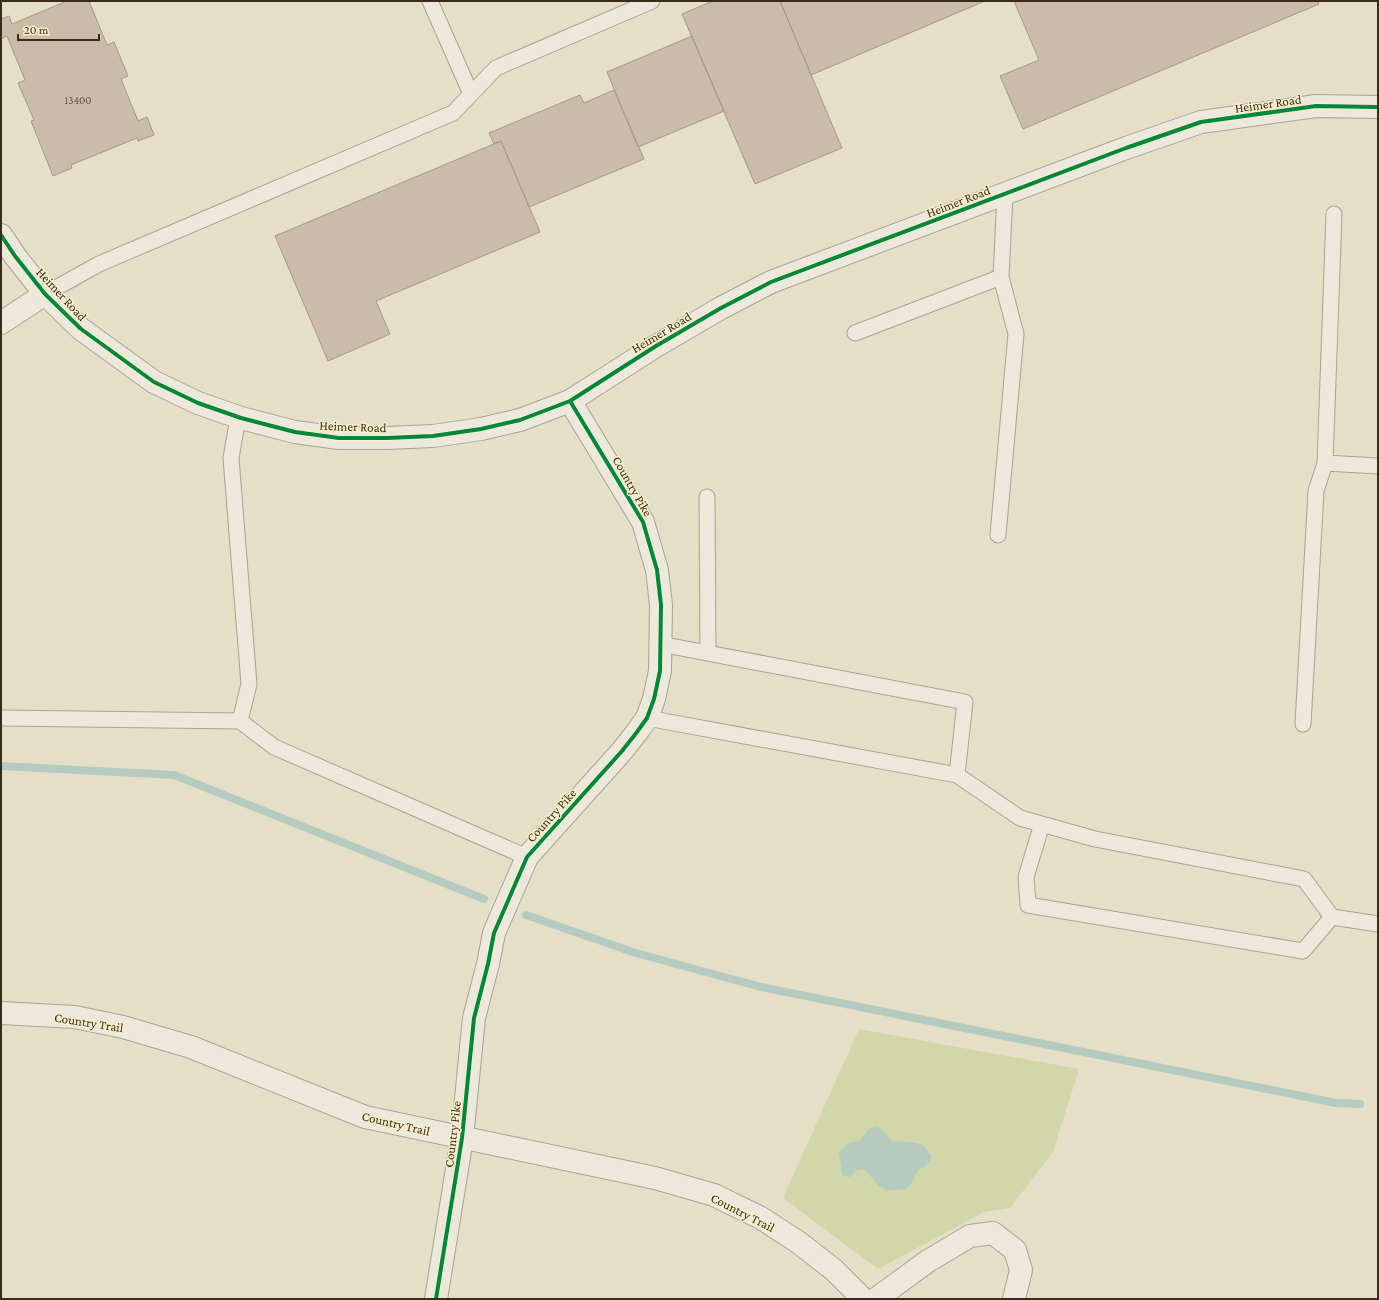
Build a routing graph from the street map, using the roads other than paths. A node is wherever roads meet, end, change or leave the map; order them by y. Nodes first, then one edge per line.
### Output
1 (430, 1) edge
2 (652, 1) edge
3 (471, 94) junction
4 (1378, 108) edge
5 (1004, 194) junction
6 (1334, 214) dead end
7 (1, 235) edge
8 (1001, 277) junction
9 (44, 294) junction
10 (1, 323) edge
11 (855, 333) dead end
12 (570, 401) junction
13 (238, 418) junction
14 (1325, 463) junction
15 (1378, 466) edge
16 (707, 496) dead end
17 (998, 534) dead end
18 (660, 644) junction
19 (708, 653) junction
20 (1, 718) edge
21 (646, 718) junction
22 (240, 721) junction
23 (1303, 724) dead end
24 (957, 775) junction
25 (1042, 824) junction
26 (527, 857) junction
27 (1332, 917) junction
28 (1378, 924) edge
29 (1, 1013) edge
30 (462, 1138) junction
31 (436, 1299) edge
32 (863, 1299) edge
33 (876, 1299) edge
34 (1014, 1299) edge

1 - 3 lane
2 - 3 lane
3 - 9 lane
4 - 5 street, Heimer Road
5 - 8 lane
5 - 12 street, Heimer Road
6 - 14 lane
7 - 9 street, Heimer Road
8 - 11 lane
8 - 17 lane
9 - 10 street
9 - 13 street, Heimer Road
12 - 13 street, Heimer Road
12 - 18 street, Country Pike
13 - 22 lane
14 - 15 lane
14 - 23 lane
16 - 19 lane
18 - 19 lane
18 - 21 street, Country Pike
19 - 24 lane
20 - 22 lane
21 - 24 lane
21 - 26 street, Country Pike
22 - 26 lane
24 - 25 lane
25 - 27 lane
25 - 27 lane
26 - 30 street, Country Pike
27 - 28 lane
29 - 30 street, Country Trail
30 - 31 street, Country Pike
30 - 32 street, Country Trail
33 - 34 street

